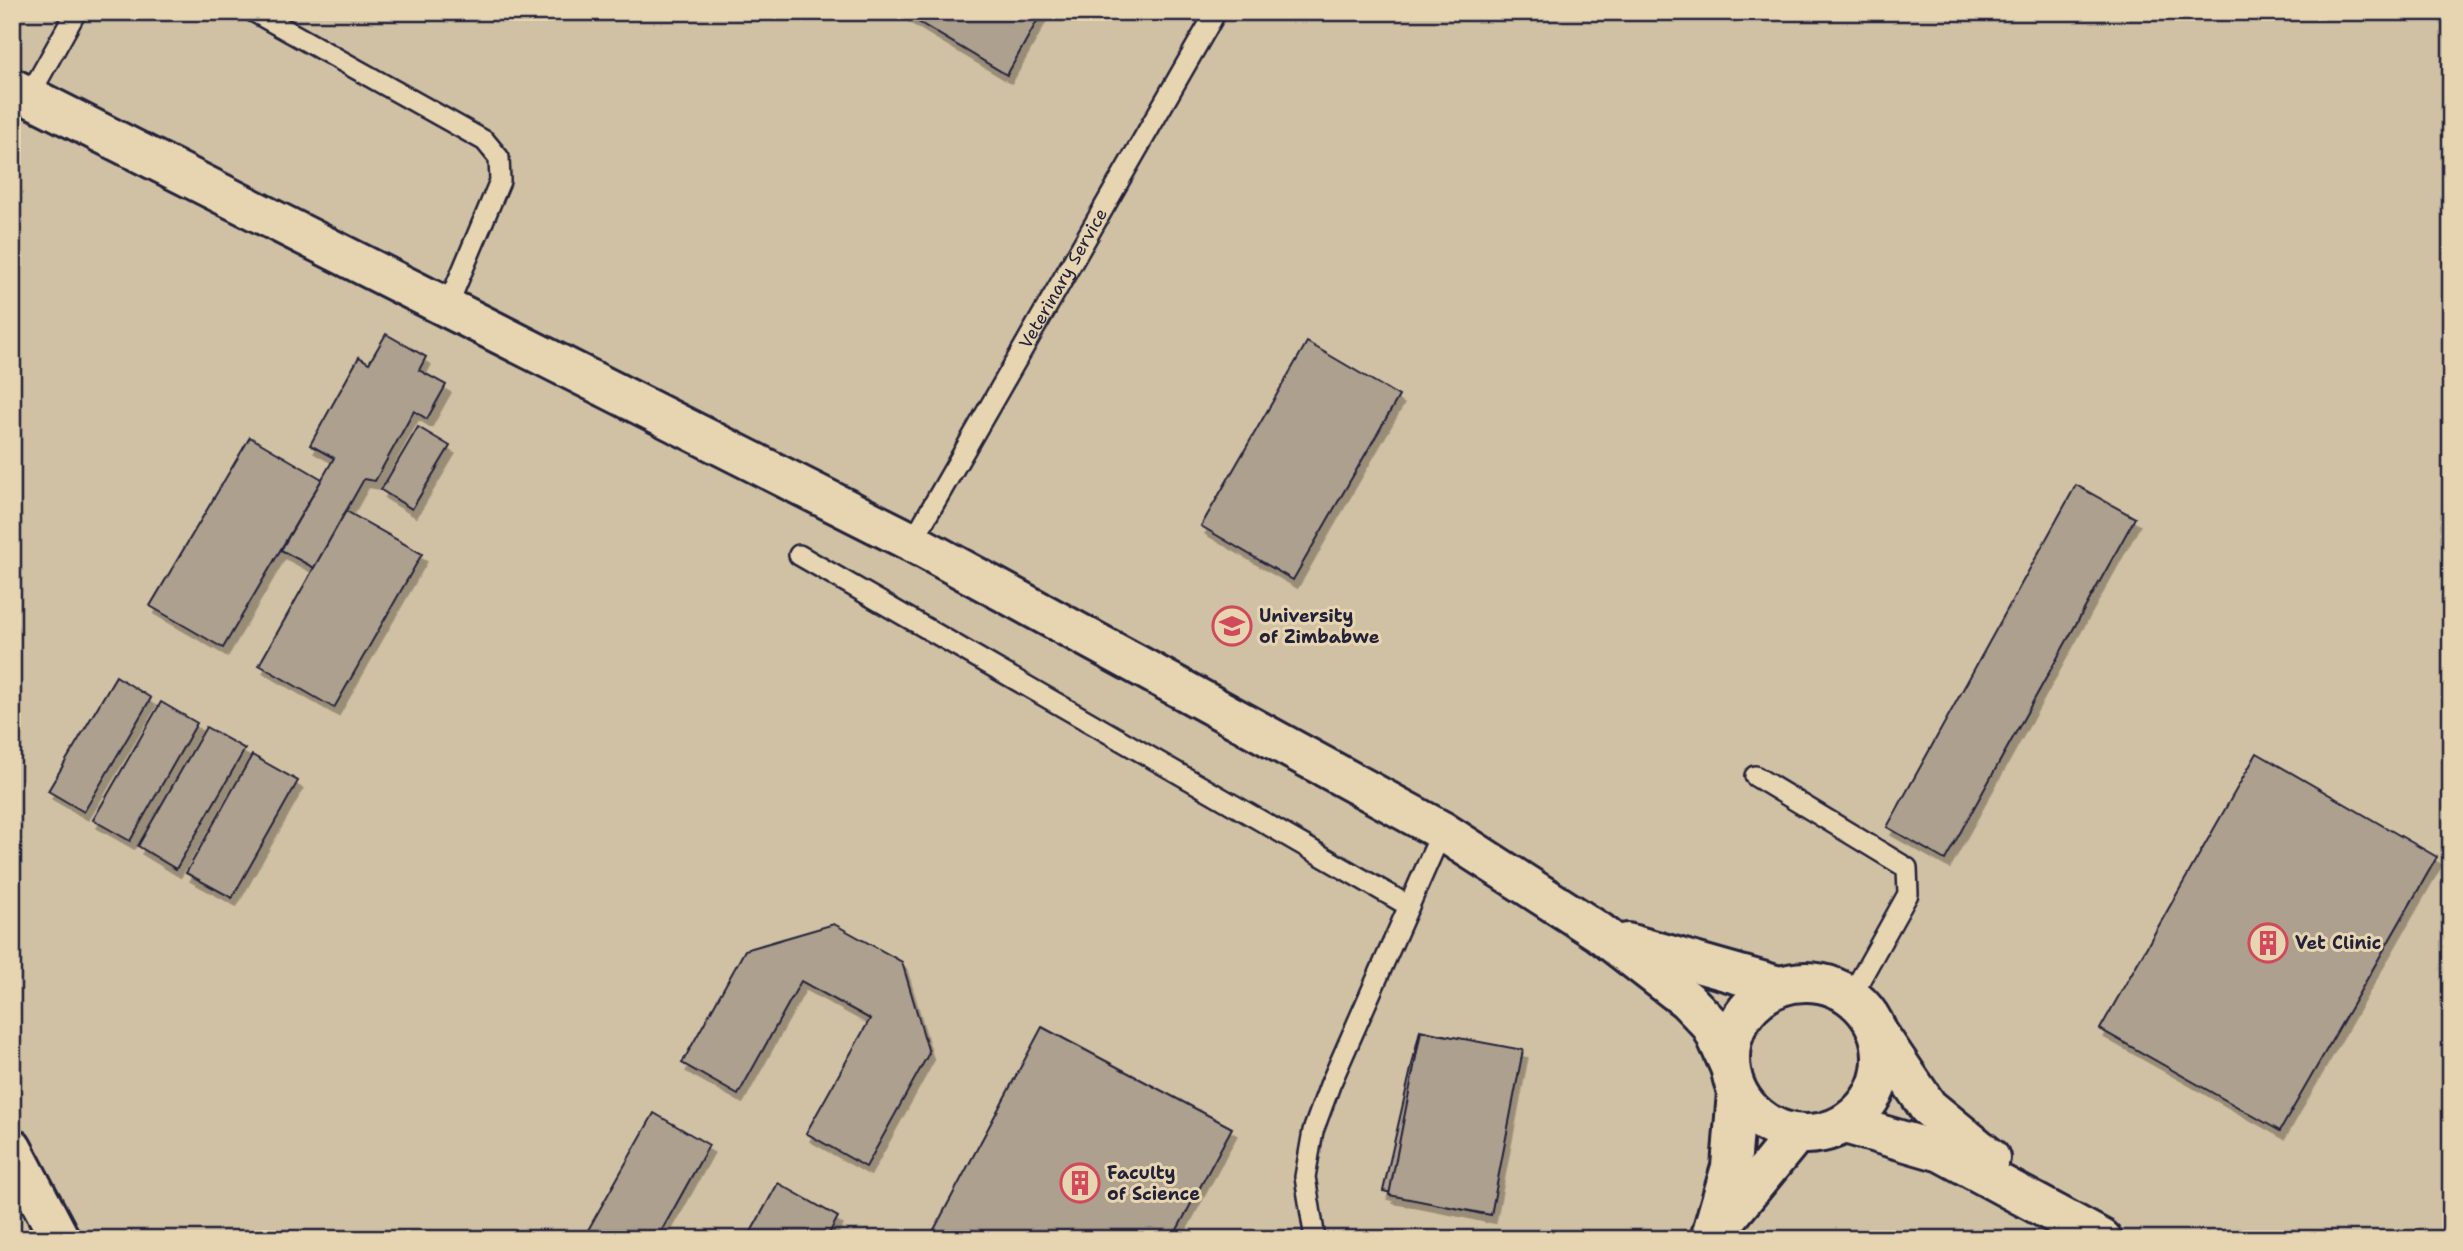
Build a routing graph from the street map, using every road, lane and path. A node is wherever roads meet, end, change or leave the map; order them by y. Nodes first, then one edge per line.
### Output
1 (76, 12) edge
2 (254, 12) edge
3 (1216, 12) edge
4 (21, 92) edge
5 (447, 307) junction
6 (912, 542) junction
7 (799, 555) dead end
8 (1755, 776) dead end
9 (1442, 831) junction
10 (1409, 906) junction
11 (1599, 932) junction
12 (1779, 986) junction
13 (1851, 996) junction
14 (1880, 1037) junction
15 (1734, 1079) junction
16 (1845, 1124) junction
17 (1796, 1134) junction
18 (12, 1148) edge
19 (2090, 1232) edge
20 (60, 1239) edge
21 (1315, 1239) edge
22 (1711, 1239) edge

1 - 4 lane
2 - 5 lane
3 - 6 lane, Veterinary Service
4 - 5 street
5 - 6 street
6 - 9 street
7 - 10 lane
8 - 13 lane
9 - 10 lane
9 - 11 street
10 - 21 lane
11 - 12 street
11 - 15 street
12 - 13 street
12 - 15 street
13 - 14 street
14 - 16 street
14 - 19 street
15 - 17 street
15 - 22 street
16 - 17 street
16 - 19 street
17 - 22 street
18 - 20 street

